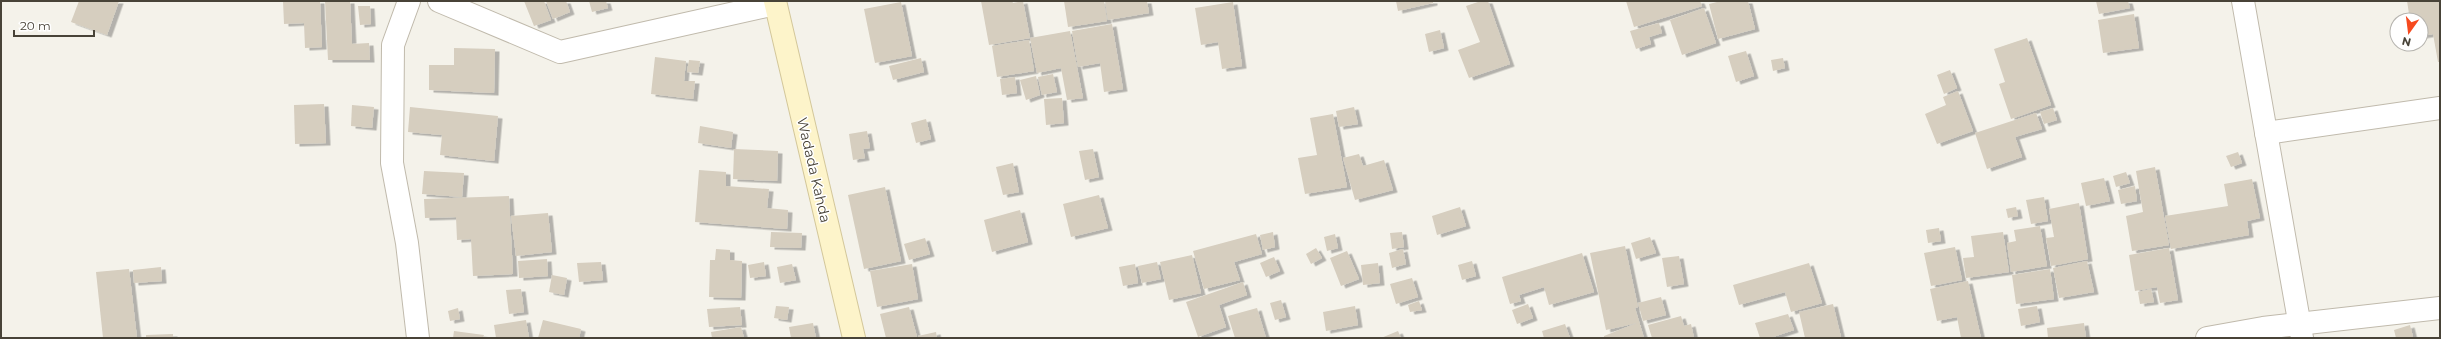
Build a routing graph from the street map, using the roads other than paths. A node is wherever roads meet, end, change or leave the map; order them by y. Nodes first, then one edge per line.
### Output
1 (409, 1) edge
2 (439, 1) edge
3 (2243, 1) edge
4 (775, 2) edge
5 (2440, 108) edge
6 (2266, 133) junction
7 (2440, 308) edge
8 (2301, 331) edge
9 (418, 338) edge
10 (854, 338) edge
11 (2207, 338) edge

1 - 9 street
2 - 4 street
3 - 6 street
4 - 10 main road, Wadada Kahda
5 - 6 street
6 - 8 street
7 - 8 street
8 - 11 street

